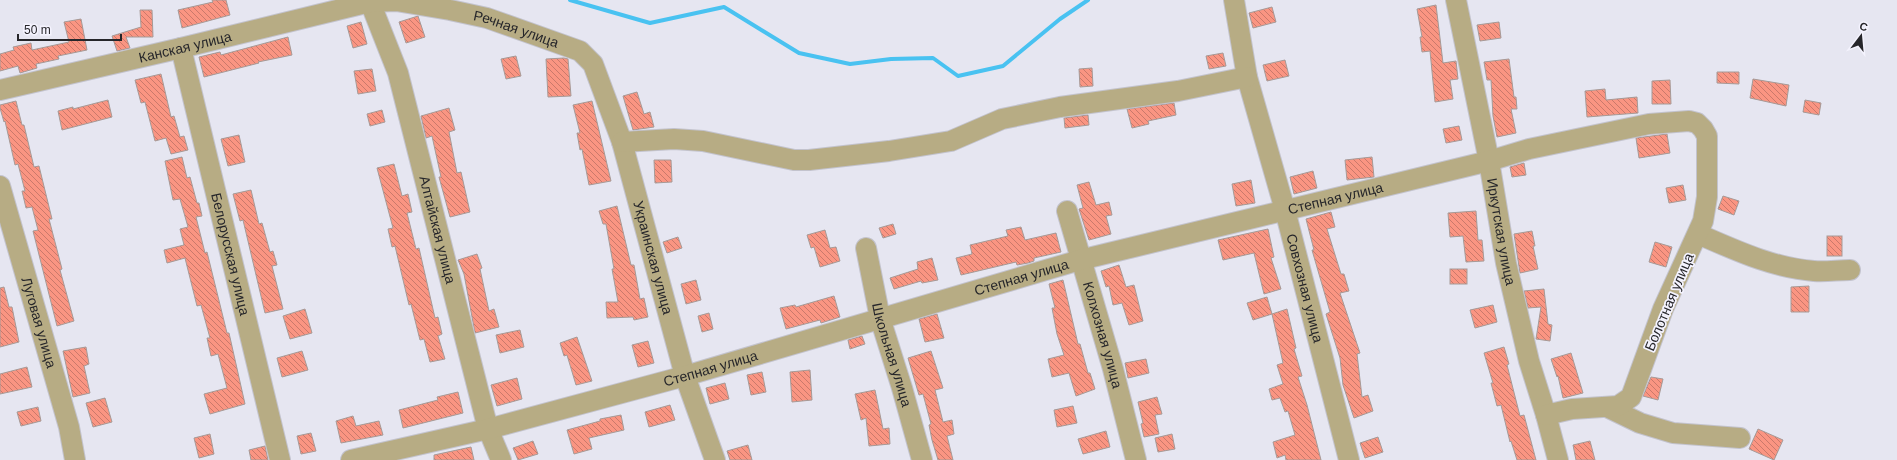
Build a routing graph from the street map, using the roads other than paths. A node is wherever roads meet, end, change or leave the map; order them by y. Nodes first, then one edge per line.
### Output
1 (1234, 0) edge
2 (1456, 0) edge
3 (370, 2) junction
4 (181, 48) junction
5 (588, 58) joint
6 (1247, 77) junction
7 (0, 90) edge
8 (1697, 123) joint
9 (622, 142) junction
10 (1489, 160) junction
11 (0, 186) edge
12 (1285, 210) junction
13 (1067, 211) dead end
14 (1698, 234) junction
15 (866, 248) dead end
16 (1080, 260) junction
17 (1850, 270) dead end
18 (880, 318) junction
19 (686, 376) junction
20 (1609, 408) junction
21 (1546, 415) junction
22 (488, 429) junction
23 (1740, 438) dead end
24 (75, 460) edge
25 (280, 460) edge
26 (351, 460) edge
27 (501, 460) edge
28 (715, 460) edge
29 (922, 460) edge
30 (1136, 460) edge
31 (1349, 460) edge
32 (1558, 460) edge

1 - 6 street, Совхозная улица
2 - 10 street, Иркутская улица
3 - 4 street, Канская улица
3 - 5 street, Речная улица
3 - 22 street, Алтайская улица
4 - 7 street, Канская улица
4 - 25 street, Белорусская улица
5 - 9 street, Украинская улица
6 - 9 street
6 - 12 street, Совхозная улица
8 - 10 street, Степная улица
8 - 14 street, Болотная улица
9 - 19 street, Украинская улица
10 - 12 street, Степная улица
10 - 21 street, Иркутская улица
11 - 24 street, Луговая улица
12 - 16 street, Степная улица
12 - 31 street, Совхозная улица
13 - 16 street, Колхозная улица
14 - 17 street
14 - 20 street, Болотная улица
15 - 18 street, Школьная улица
16 - 18 street, Степная улица
16 - 30 street, Колхозная улица
18 - 19 street, Степная улица
18 - 29 street, Школьная улица
19 - 22 street, Степная улица
19 - 28 street, Украинская улица
20 - 21 street, Болотная улица
20 - 23 street
21 - 32 street, Иркутская улица
22 - 26 street, Степная улица
22 - 27 street, Алтайская улица

